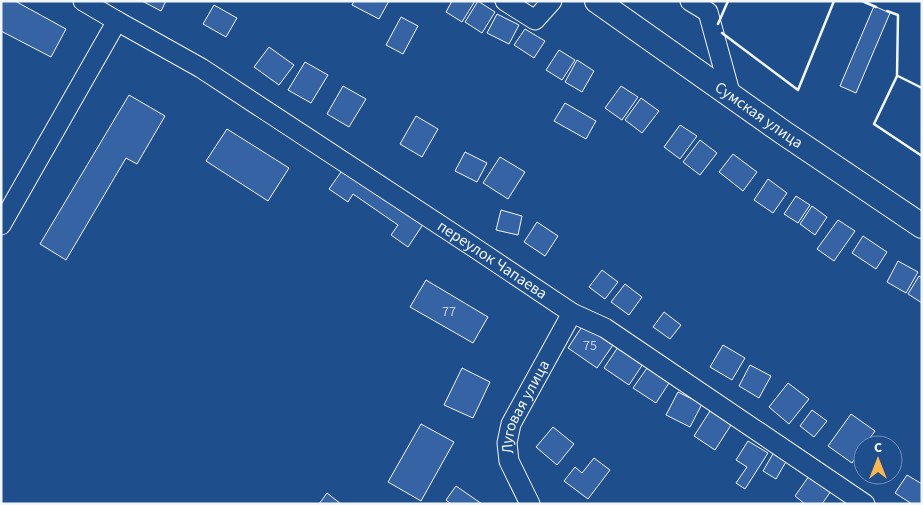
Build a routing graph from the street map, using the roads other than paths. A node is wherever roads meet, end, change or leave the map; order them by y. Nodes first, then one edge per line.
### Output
1 (83, 1) edge
2 (505, 1) edge
3 (552, 1) edge
4 (597, 1) edge
5 (690, 1) edge
6 (117, 21) junction
7 (731, 96) junction
8 (1, 225) edge
9 (922, 226) edge
10 (572, 314) junction
11 (530, 504) edge
12 (865, 504) edge

1 - 6 street, переулок Чапаева
2 - 3 street
4 - 7 main road, Сумская улица
5 - 7 street
6 - 8 street
6 - 10 street, переулок Чапаева
7 - 9 main road, Сумская улица
10 - 11 street, Луговая улица
10 - 12 street, переулок Чапаева

